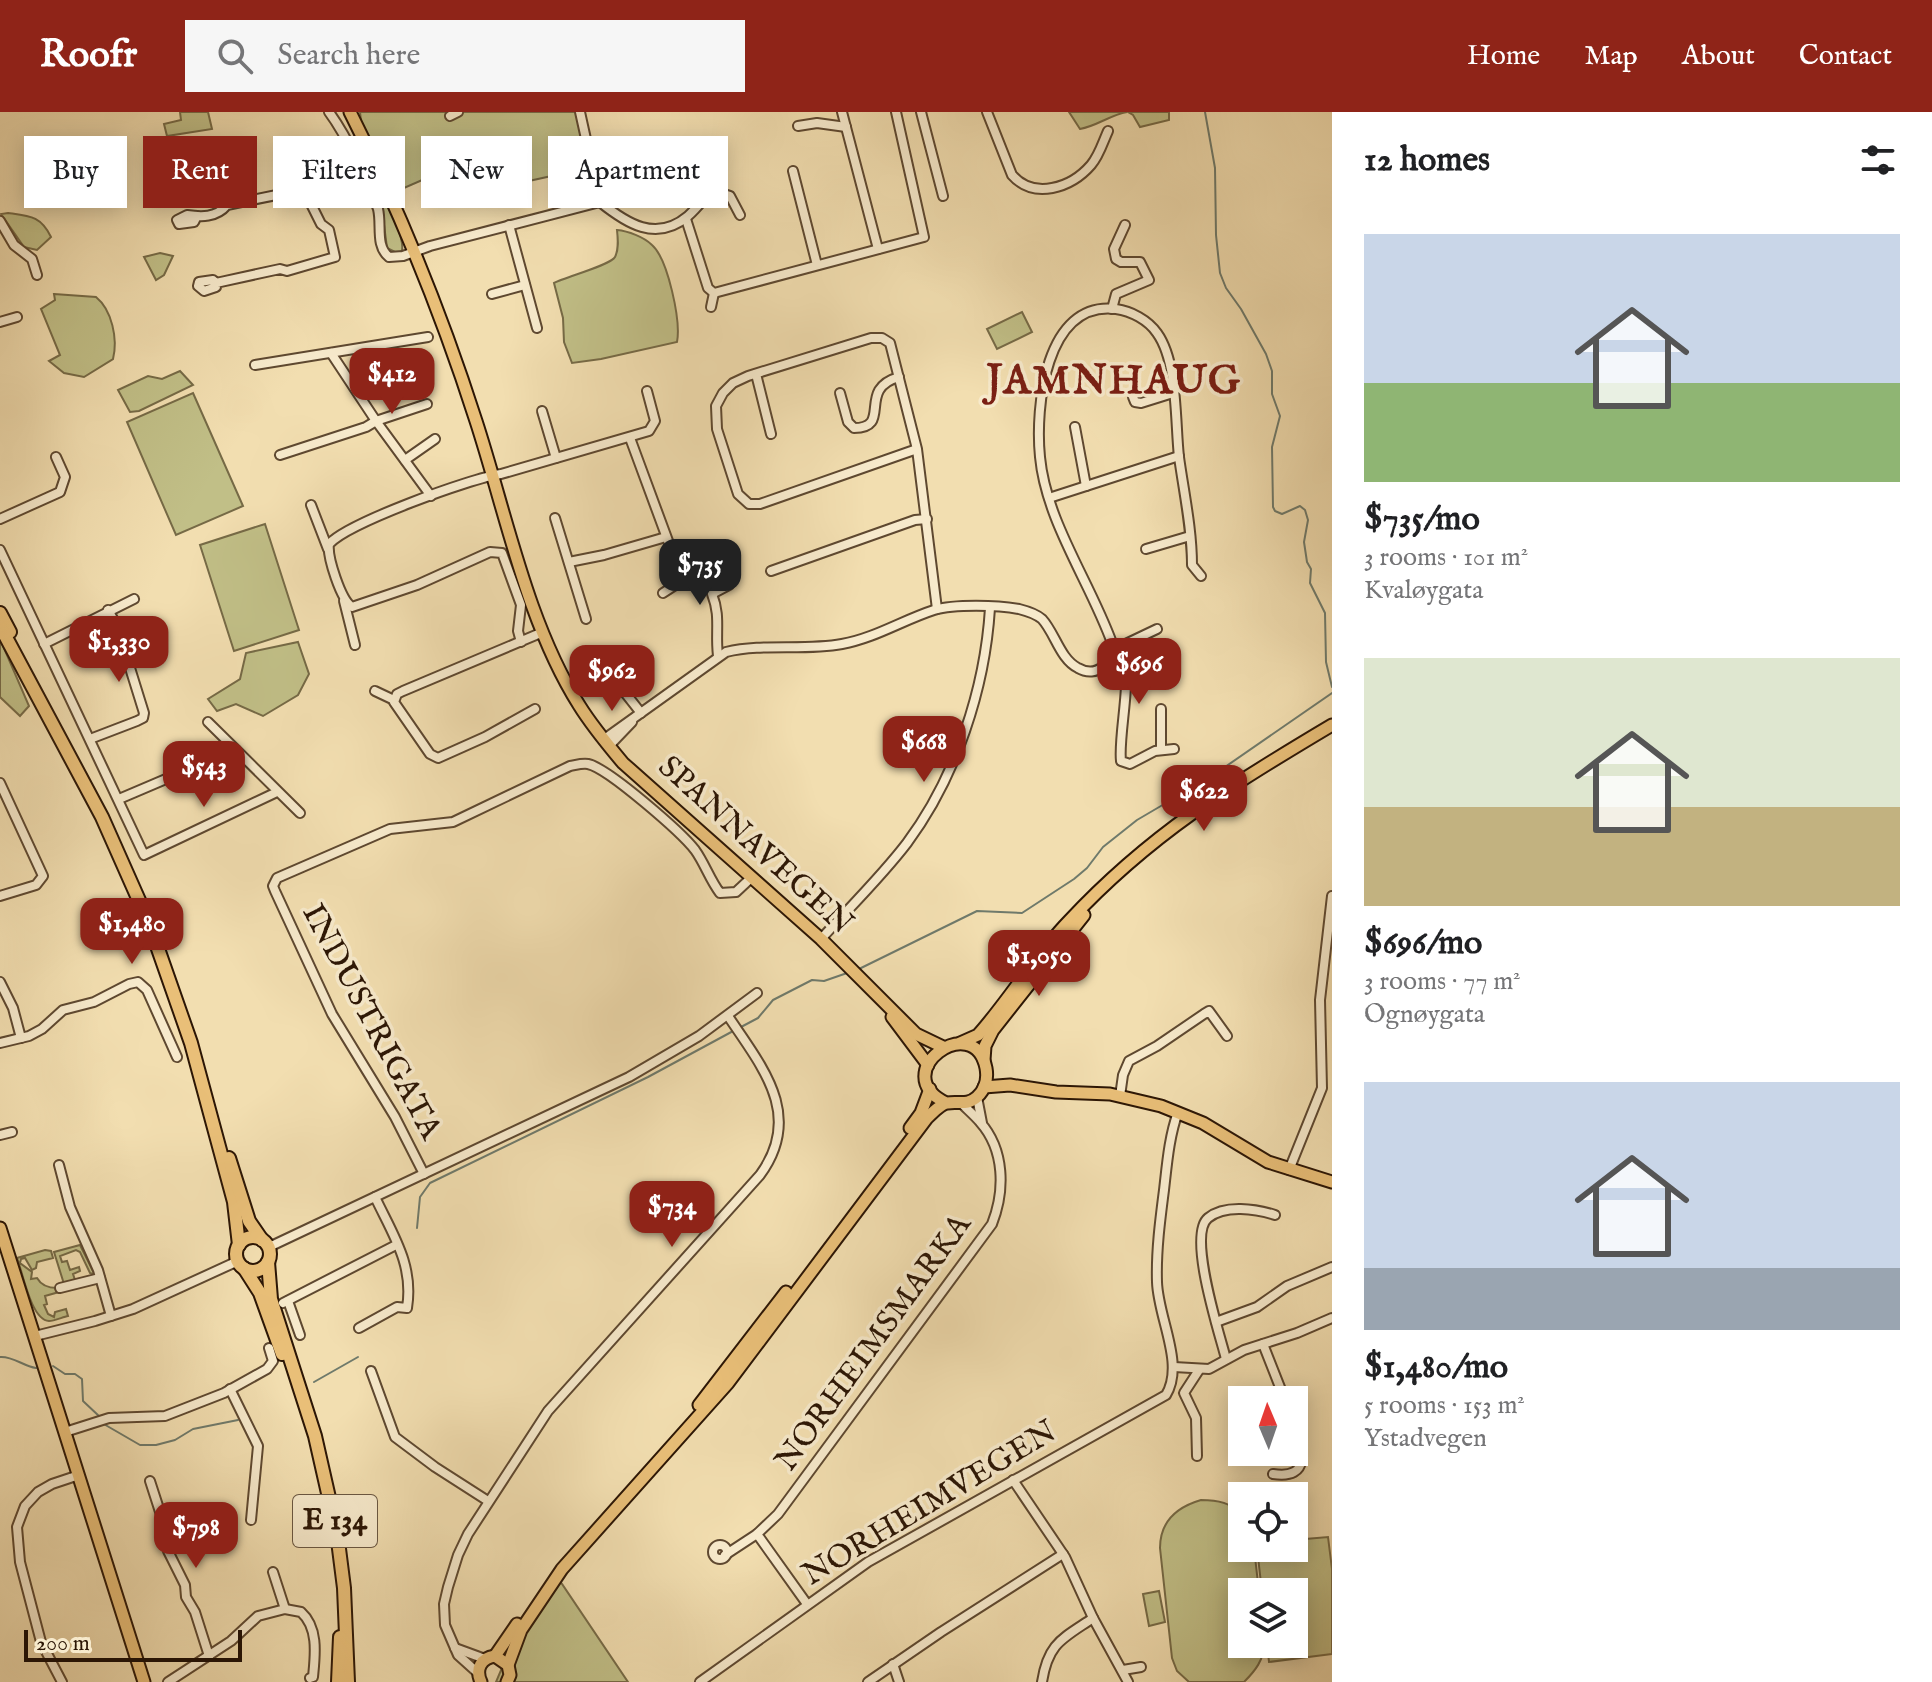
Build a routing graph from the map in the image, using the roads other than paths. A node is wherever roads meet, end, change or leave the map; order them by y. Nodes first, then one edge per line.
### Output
1 (329, 112) edge
2 (350, 112) edge
3 (580, 112) edge
4 (842, 112) edge
5 (896, 112) edge
6 (921, 112) edge
7 (987, 112) edge
8 (798, 126) dead end
9 (846, 127) junction
10 (1108, 131) dead end
11 (343, 136) edge
12 (586, 136) edge
13 (793, 171) dead end
14 (273, 196) edge
15 (943, 196) dead end
16 (314, 208) edge
17 (377, 208) edge
18 (576, 208) edge
19 (607, 208) edge
20 (740, 215) dead end
21 (196, 218) dead end
22 (686, 219) junction
23 (0, 221) edge
24 (509, 225) junction
25 (1125, 225) dead end
26 (878, 249) junction
27 (414, 252) junction
28 (817, 265) junction
29 (37, 275) dead end
30 (216, 283) dead end
31 (525, 285) junction
32 (714, 293) junction
33 (492, 294) dead end
34 (711, 307) dead end
35 (1112, 309) junction
36 (17, 317) dead end
37 (0, 322) edge
38 (537, 328) dead end
39 (428, 337) dead end
40 (331, 353) junction
41 (255, 365) dead end
42 (756, 374) junction
43 (899, 377) junction
44 (647, 391) dead end
45 (840, 393) dead end
46 (1173, 393) junction
47 (1133, 397) dead end
48 (427, 404) dead end
49 (542, 411) dead end
50 (376, 421) junction
51 (1075, 427) dead end
52 (771, 434) dead end
53 (630, 438) junction
54 (435, 439) dead end
55 (917, 449) junction
56 (280, 455) dead end
57 (1179, 456) junction
58 (56, 457) dead end
59 (556, 458) junction
60 (405, 460) junction
61 (493, 475) junction
62 (1086, 486) junction
63 (431, 496) junction
64 (1049, 498) junction
65 (311, 505) dead end
66 (555, 518) dead end
67 (0, 519) edge
68 (927, 519) junction
69 (1190, 536) junction
70 (666, 537) junction
71 (328, 549) junction
72 (1146, 549) dead end
73 (0, 550) edge
74 (569, 562) junction
75 (771, 571) dead end
76 (1201, 576) dead end
77 (729, 585) dead end
78 (663, 593) dead end
79 (134, 599) dead end
80 (344, 601) junction
81 (990, 608) junction
82 (937, 609) junction
83 (108, 610) junction
84 (0, 613) edge
85 (586, 619) dead end
86 (0, 626) edge
87 (1157, 629) dead end
88 (543, 632) junction
89 (521, 642) junction
90 (44, 644) junction
91 (355, 645) dead end
92 (1112, 653) junction
93 (718, 656) junction
94 (605, 657) dead end
95 (375, 691) dead end
96 (394, 700) junction
97 (45, 707) junction
98 (535, 709) dead end
99 (1161, 709) dead end
100 (641, 713) junction
101 (208, 722) dead end
102 (1332, 725) edge
103 (1332, 734) edge
104 (90, 739) junction
105 (606, 743) junction
106 (1161, 749) junction
107 (1174, 749) dead end
108 (234, 750) junction
109 (0, 783) edge
110 (277, 792) junction
111 (119, 799) junction
112 (300, 813) dead end
113 (751, 878) junction
114 (0, 896) edge
115 (1332, 896) edge
116 (821, 939) junction
117 (0, 982) edge
118 (757, 993) dead end
119 (879, 997) junction
120 (728, 1016) junction
121 (1227, 1036) dead end
122 (21, 1038) junction
123 (0, 1043) edge
124 (191, 1043) junction
125 (957, 1044) junction
126 (943, 1047) junction
127 (177, 1057) dead end
128 (928, 1065) junction
129 (985, 1065) junction
130 (1022, 1086) junction
131 (930, 1089) junction
132 (981, 1092) junction
133 (1120, 1096) junction
134 (946, 1103) junction
135 (962, 1104) junction
136 (1178, 1112) junction
137 (982, 1124) junction
138 (12, 1132) dead end
139 (0, 1135) edge
140 (59, 1165) dead end
141 (1289, 1170) junction
142 (424, 1174) junction
143 (1332, 1182) edge
144 (375, 1197) junction
145 (1275, 1215) dead end
146 (0, 1228) edge
147 (265, 1244) junction
148 (239, 1245) junction
149 (396, 1245) junction
150 (268, 1262) junction
151 (241, 1265) junction
152 (1332, 1267) edge
153 (100, 1278) junction
154 (60, 1288) dead end
155 (111, 1316) junction
156 (1332, 1318) edge
157 (1216, 1322) junction
158 (359, 1328) dead end
159 (300, 1335) dead end
160 (35, 1336) junction
161 (1263, 1344) junction
162 (269, 1348) dead end
163 (1226, 1359) junction
164 (1174, 1367) junction
165 (1199, 1370) junction
166 (371, 1371) dead end
167 (1280, 1386) edge
168 (230, 1389) junction
169 (65, 1432) junction
170 (1197, 1456) dead end
171 (1298, 1466) edge
172 (1273, 1474) dead end
173 (79, 1475) junction
174 (1013, 1480) junction
175 (150, 1481) dead end
176 (488, 1501) junction
177 (251, 1520) dead end
178 (757, 1534) junction
179 (1063, 1554) junction
180 (725, 1555) dead end
181 (273, 1572) dead end
182 (807, 1604) junction
183 (285, 1609) junction
184 (1093, 1618) junction
185 (455, 1648) junction
186 (209, 1656) junction
187 (490, 1658) junction
188 (893, 1664) junction
189 (508, 1665) junction
190 (1141, 1667) dead end
191 (1123, 1670) junction
192 (310, 1678) dead end
193 (480, 1678) edge
194 (62, 1682) edge
195 (144, 1682) edge
196 (168, 1682) edge
197 (338, 1682) edge
198 (348, 1682) edge
199 (507, 1682) edge
200 (700, 1682) edge
201 (868, 1682) edge
202 (899, 1682) edge
203 (1042, 1682) edge
204 (1128, 1682) edge

1 - 11 street
2 - 27 main road, SPANNAVEGEN
3 - 12 street
4 - 9 street
5 - 26 street
6 - 15 street
7 - 10 street
8 - 9 street
9 - 26 street
13 - 28 street
14 - 21 street
16 - 30 street
17 - 27 street
18 - 24 street
19 - 22 street
20 - 22 street
22 - 32 street
23 - 29 street
24 - 27 street
24 - 31 street
25 - 35 street
26 - 28 street
27 - 61 main road, SPANNAVEGEN
28 - 32 street
31 - 33 street
31 - 38 street
32 - 34 street
35 - 46 street
35 - 64 street
36 - 37 street
39 - 40 street
40 - 41 street
40 - 50 street
42 - 43 street
42 - 52 street
42 - 55 street
43 - 45 street
43 - 55 street
44 - 53 street
46 - 47 street
46 - 57 street
48 - 50 street
49 - 59 street
50 - 56 street
50 - 60 street
51 - 62 street
53 - 59 street
53 - 70 street
54 - 60 street
55 - 68 street
57 - 62 street
57 - 69 street
58 - 67 street
59 - 61 street
60 - 63 street
61 - 63 street
61 - 88 main road, SPANNAVEGEN
62 - 64 street
63 - 71 street
64 - 92 street
65 - 71 street
66 - 74 street
68 - 75 street
68 - 82 street
69 - 72 street
69 - 76 street
70 - 74 street
70 - 78 street
71 - 80 street
73 - 90 street
74 - 85 street
77 - 93 street
79 - 83 street
80 - 89 street
80 - 91 street
81 - 82 street
81 - 92 street
81 - 116 street
82 - 93 street
83 - 90 street
83 - 104 street
84 - 97 highway
86 - 97 highway
87 - 92 street
88 - 89 street
88 - 105 main road, SPANNAVEGEN
89 - 96 street
90 - 104 street
92 - 106 street
93 - 100 street
94 - 100 street
95 - 96 street
96 - 98 street
97 - 124 highway
99 - 106 street
100 - 105 street
101 - 108 street
102 - 125 main road
103 - 129 main road
104 - 111 street
105 - 113 main road, SPANNAVEGEN
106 - 107 street
108 - 110 street
108 - 111 street
109 - 114 street
110 - 111 street
110 - 112 street
113 - 116 main road, SPANNAVEGEN
113 - 142 street, INDUSTRIGATA
115 - 141 street
116 - 119 main road, SPANNAVEGEN
117 - 122 street
118 - 120 street
119 - 126 main road
119 - 128 main road
120 - 142 street
120 - 176 street
121 - 133 street
122 - 123 street
122 - 127 street
124 - 147 highway
124 - 148 highway
125 - 126 main road
125 - 129 main road
126 - 128 main road
128 - 131 main road
129 - 130 main road
129 - 132 main road
130 - 132 main road
130 - 133 main road
131 - 134 main road
131 - 187 main road
132 - 135 main road
132 - 137 street, NORHEIMSMARKA
133 - 136 main road
134 - 135 main road
134 - 189 main road
135 - 137 street, NORHEIMSMARKA
136 - 141 main road
136 - 164 street
137 - 178 street, NORHEIMSMARKA
138 - 139 street
140 - 153 street
141 - 143 main road
142 - 144 street
144 - 147 street
144 - 149 street
145 - 157 street
146 - 160 main road
147 - 148 highway
147 - 150 highway, E 134
148 - 151 highway
149 - 158 street
149 - 159 street
150 - 151 highway
150 - 198 highway, E 134
151 - 155 street
151 - 197 highway, E 134
152 - 157 street
153 - 154 street
153 - 155 street
155 - 160 street
156 - 161 street
157 - 163 street
160 - 169 main road
161 - 163 street
161 - 167 street
162 - 168 street
163 - 165 street
164 - 165 street
164 - 174 street, NORHEIMVEGEN
165 - 170 street
166 - 176 street
168 - 169 street
168 - 177 street
169 - 173 main road
171 - 172 street
173 - 194 street
173 - 195 main road
174 - 179 street
174 - 182 street, NORHEIMVEGEN
175 - 186 street
176 - 185 street
178 - 180 street, NORHEIMSMARKA
178 - 182 street
179 - 184 street
179 - 188 street
181 - 183 street
182 - 200 street, NORHEIMVEGEN
183 - 186 street
183 - 192 street
184 - 191 street
184 - 203 street
185 - 187 street
185 - 193 street
186 - 196 street
187 - 189 main road
187 - 193 main road
188 - 201 street
188 - 202 street
189 - 199 main road
190 - 191 street
191 - 204 street

